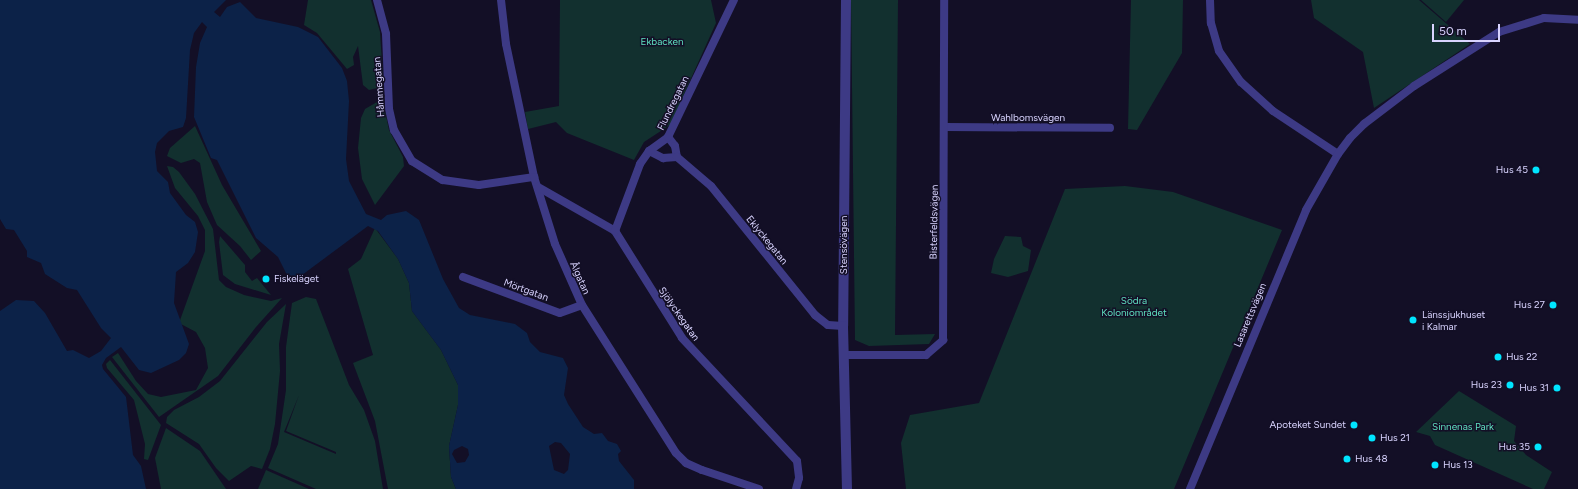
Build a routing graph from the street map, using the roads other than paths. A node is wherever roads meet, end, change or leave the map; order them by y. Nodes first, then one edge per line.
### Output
1 (377, 0) edge
2 (501, 0) edge
3 (734, 0) edge
4 (846, 0) edge
5 (944, 0) edge
6 (1210, 0) edge
7 (1578, 20) edge
8 (945, 127) junction
9 (1110, 128) dead end
10 (668, 137) junction
11 (649, 151) junction
12 (1338, 154) junction
13 (677, 157) junction
14 (534, 178) junction
15 (538, 187) junction
16 (615, 231) junction
17 (463, 277) dead end
18 (582, 305) junction
19 (843, 326) junction
20 (844, 355) junction
21 (759, 489) edge
22 (796, 489) edge
23 (847, 489) edge
24 (1190, 489) edge

1 - 14 street, Håmmegatan
2 - 14 street, Ålgatan
3 - 10 street, Flundregatan
4 - 19 street, Stensövägen
5 - 8 street, Bisterfeldsvägen
6 - 12 street
7 - 12 street, Lasarettsvägen
8 - 9 street, Wahlbomsvägen
8 - 20 street, Bisterfeldsvägen
10 - 11 street, Flundregatan
10 - 13 street, Eklyckegatan
11 - 13 street
11 - 16 street, Flundregatan
12 - 24 street, Lasarettsvägen
13 - 19 street, Eklyckegatan
14 - 15 street, Ålgatan
15 - 16 street, Sjölyckegatan
15 - 18 street, Ålgatan
16 - 22 street, Sjölyckegatan
17 - 18 street, Mörtgatan
18 - 21 street, Ålgatan
19 - 20 street, Stensövägen
20 - 23 street, Stensövägen

